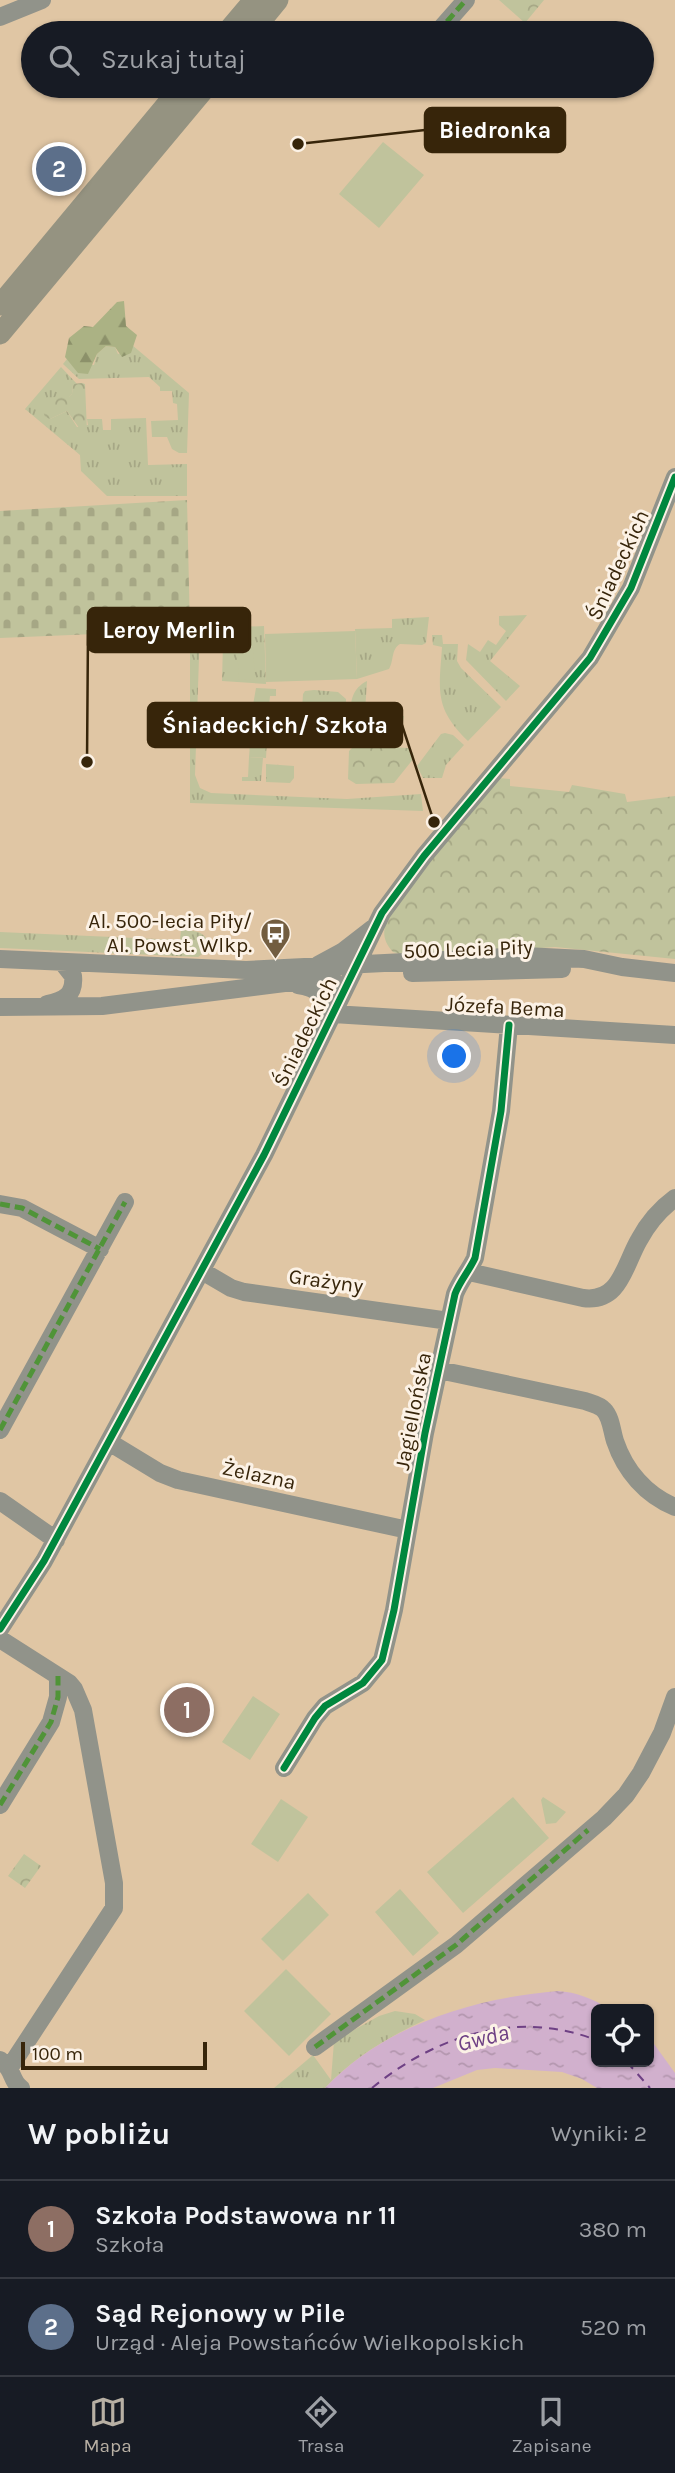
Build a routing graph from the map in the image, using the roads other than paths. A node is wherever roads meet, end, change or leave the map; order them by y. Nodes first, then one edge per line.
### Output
1 (42, 0) edge
2 (254, 0) edge
3 (278, 0) edge
4 (466, 0) edge
5 (0, 17) edge
6 (236, 21) edge
7 (261, 21) edge
8 (448, 21) edge
9 (172, 98) edge
10 (197, 98) edge
11 (0, 305) edge
12 (0, 334) edge
13 (675, 477) edge
14 (376, 926) junction
15 (0, 959) edge
16 (62, 962) junction
17 (406, 962) junction
18 (314, 967) junction
19 (622, 967) junction
20 (355, 971) junction
21 (675, 973) edge
22 (266, 985) junction
23 (0, 1007) edge
24 (23, 1008) junction
25 (333, 1014) junction
26 (509, 1025) junction
27 (675, 1035) edge
28 (675, 1198) edge
29 (125, 1202) dead end
30 (0, 1204) edge
31 (100, 1248) junction
32 (202, 1271) junction
33 (469, 1272) junction
34 (449, 1321) junction
35 (439, 1370) junction
36 (0, 1430) edge
37 (109, 1442) junction
38 (0, 1502) edge
39 (675, 1507) edge
40 (408, 1530) junction
41 (56, 1539) junction
42 (0, 1629) edge
43 (0, 1639) edge
44 (58, 1676) junction
45 (675, 1697) edge
46 (284, 1768) dead end
47 (0, 1805) edge
48 (315, 2047) dead end
49 (5, 2064) edge
50 (21, 2088) edge

1 - 5 street
2 - 6 main road
3 - 7 main road
4 - 8 street
9 - 11 main road
10 - 12 main road
13 - 14 street, Śniadeckich
14 - 17 street
14 - 18 street, Śniadeckich
14 - 20 street, Śniadeckich
15 - 16 street, 500 Lecia Piły
16 - 18 street, 500 Lecia Piły
16 - 24 street, 500 Lecia Piły
17 - 19 street, 500 Lecia Piły
17 - 20 street, 500 Lecia Piły
18 - 20 street, 500 Lecia Piły
19 - 20 street, 500 Lecia Piły
19 - 21 street, 500 Lecia Piły
20 - 22 street, 500 Lecia Piły
20 - 25 street, Śniadeckich
22 - 24 street, 500 Lecia Piły
22 - 25 street
23 - 24 street, 500 Lecia Piły
25 - 26 street, Józefa Bema
25 - 32 street, Śniadeckich
26 - 27 street, Józefa Bema
26 - 33 street, Jagiellońska
28 - 33 street
29 - 31 street
30 - 31 street
31 - 36 street
32 - 34 street, Grażyny
32 - 37 street, Śniadeckich
33 - 34 street, Jagiellońska
34 - 35 street, Jagiellońska
35 - 39 street
35 - 40 street, Jagiellońska
37 - 40 street, Żelazna
37 - 41 street, Śniadeckich
38 - 41 street
40 - 46 street, Jagiellońska
41 - 42 street, Śniadeckich
43 - 44 street
44 - 47 street
44 - 49 street
45 - 48 street
49 - 50 street

